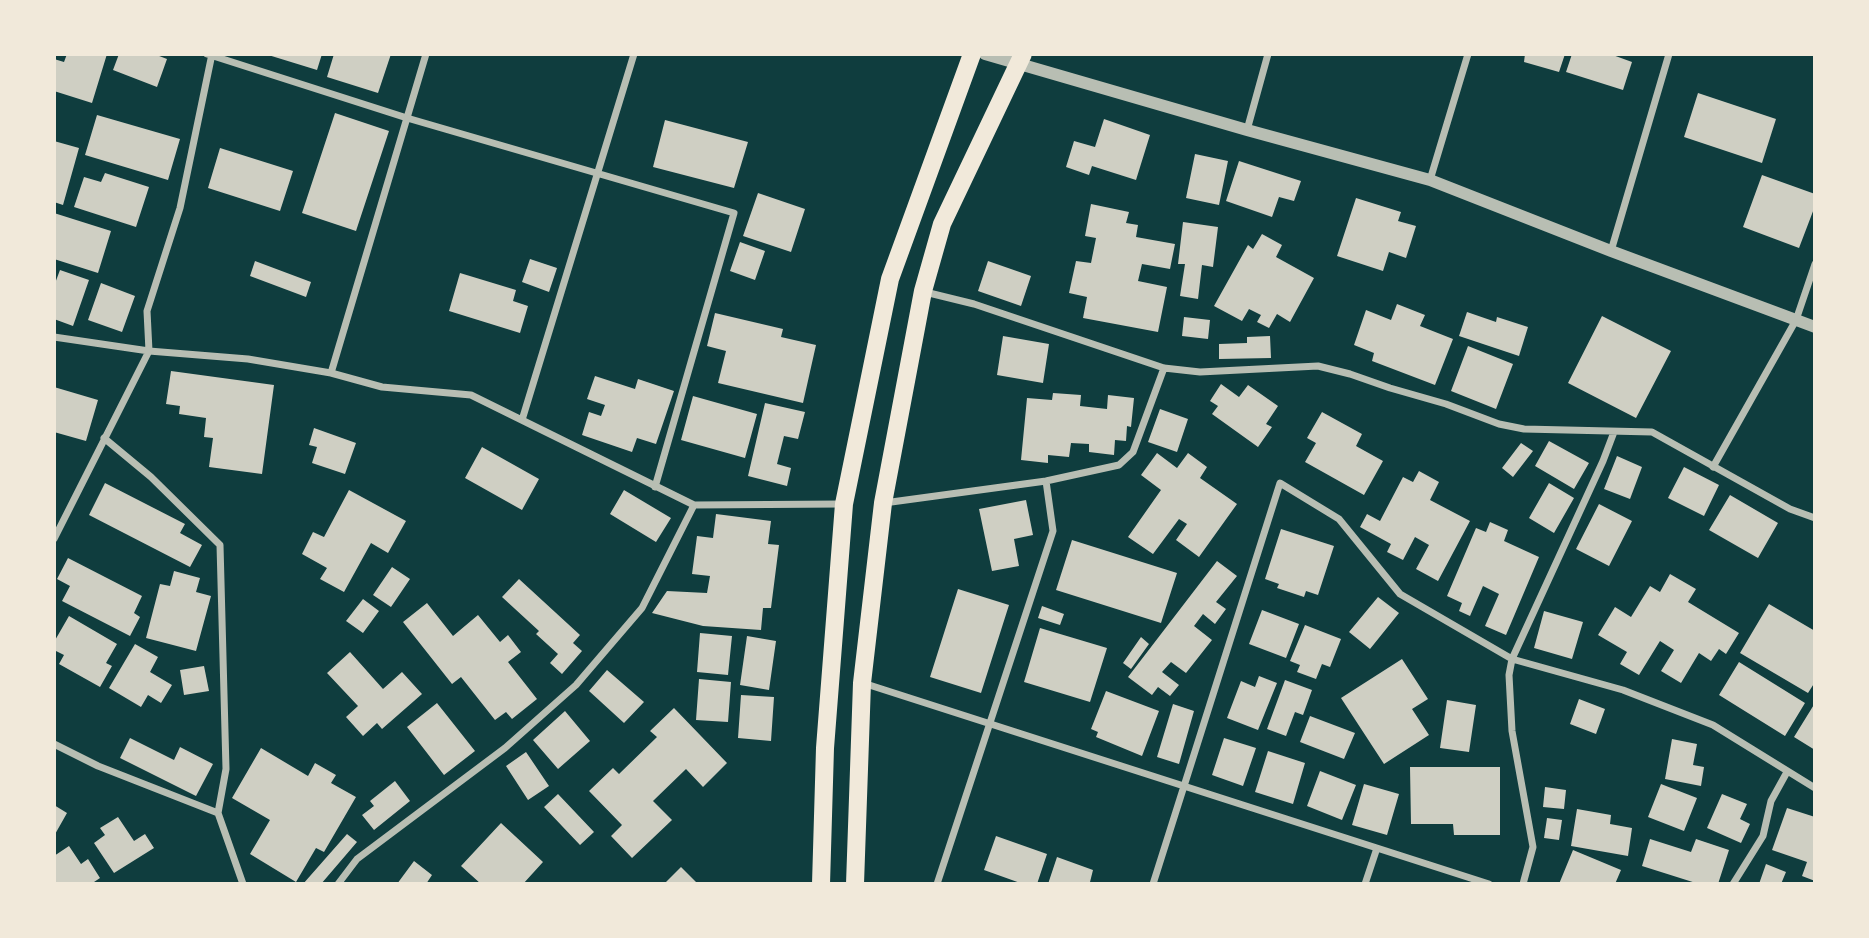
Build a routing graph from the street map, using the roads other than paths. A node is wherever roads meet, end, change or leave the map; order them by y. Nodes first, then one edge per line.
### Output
1 (426, 54) edge
2 (634, 54) edge
3 (972, 54) edge
4 (985, 54) edge
5 (1268, 54) edge
6 (1468, 54) edge
7 (1669, 54) edge
8 (210, 55) edge
9 (1021, 59) edge
10 (407, 118) junction
11 (1247, 131) junction
12 (598, 173) junction
13 (1430, 180) junction
14 (1611, 251) junction
15 (1815, 264) edge
16 (923, 291) junction
17 (1796, 320) junction
18 (1815, 327) edge
19 (54, 337) edge
20 (149, 351) junction
21 (1164, 368) junction
22 (331, 373) junction
23 (522, 420) junction
24 (1614, 432) junction
25 (104, 438) junction
26 (1713, 467) junction
27 (1046, 481) junction
28 (655, 487) junction
29 (883, 503) junction
30 (844, 504) junction
31 (694, 505) junction
32 (1815, 518) edge
33 (54, 539) edge
34 (1512, 659) junction
35 (862, 683) junction
36 (989, 724) junction
37 (54, 744) edge
38 (1787, 772) junction
39 (1184, 788) junction
40 (1815, 788) edge
41 (218, 813) junction
42 (1377, 848) junction
43 (243, 884) edge
44 (338, 884) edge
45 (821, 884) edge
46 (855, 884) edge
47 (937, 884) edge
48 (1153, 884) edge
49 (1365, 884) edge
50 (1489, 884) edge
51 (1522, 884) edge
52 (1733, 884) edge

1 - 10 street
2 - 12 street
3 - 30 main road
4 - 9 street
5 - 11 street
6 - 13 street
7 - 14 street
8 - 10 street
8 - 20 street
9 - 11 street
9 - 16 main road
10 - 12 street
10 - 22 street
11 - 13 street
12 - 23 street
12 - 28 street
13 - 14 street
14 - 17 street
15 - 17 street
16 - 21 street
16 - 29 main road
17 - 18 street
17 - 26 street
19 - 20 street
20 - 22 street
20 - 25 street
21 - 24 street
21 - 27 street
22 - 23 street
23 - 28 street
24 - 26 street
24 - 34 street
25 - 33 street
25 - 41 street
26 - 32 street
27 - 29 street
27 - 36 street
28 - 31 street
29 - 35 main road
30 - 31 street
30 - 45 main road
31 - 44 street
34 - 38 street
34 - 39 street
34 - 51 street
35 - 36 street
35 - 46 main road
36 - 39 street
36 - 47 street
37 - 41 street
38 - 40 street
38 - 52 street
39 - 42 street
39 - 48 street
41 - 43 street
42 - 49 street
42 - 50 street

